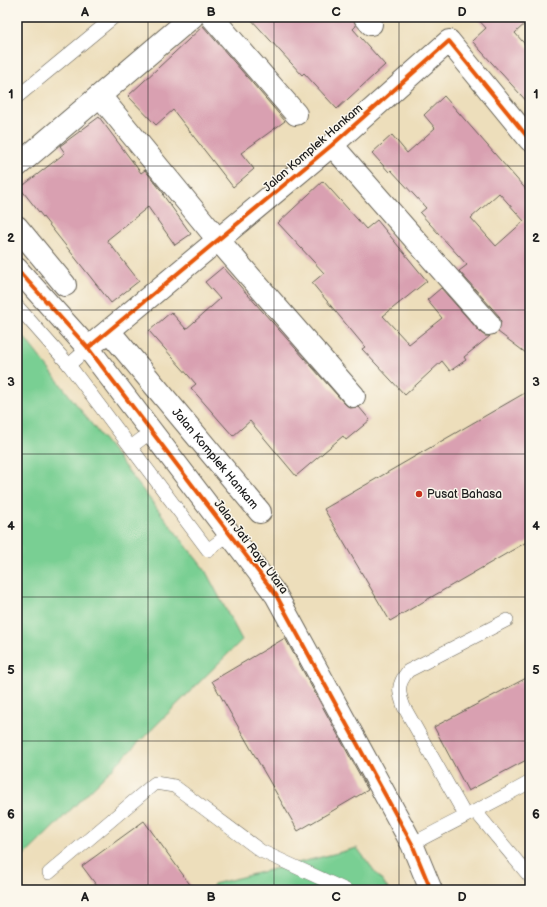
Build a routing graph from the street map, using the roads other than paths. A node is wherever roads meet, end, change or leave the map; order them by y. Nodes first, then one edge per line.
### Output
1 (114, 17) edge
2 (192, 17) edge
3 (212, 17) edge
4 (100, 96) junction
5 (17, 97) edge
6 (296, 114) dead end
7 (530, 140) edge
8 (332, 145) junction
9 (17, 166) edge
10 (17, 227) edge
11 (219, 240) junction
12 (17, 269) edge
13 (65, 285) dead end
14 (17, 306) edge
15 (489, 324) dead end
16 (108, 331) junction
17 (88, 348) junction
18 (69, 365) junction
19 (354, 396) dead end
20 (152, 431) junction
21 (131, 447) junction
22 (260, 512) dead end
23 (229, 534) junction
24 (507, 620) dead end
25 (530, 782) edge
26 (470, 814) junction
27 (412, 844) junction
28 (49, 873) dead end
29 (530, 877) edge
30 (346, 890) edge
31 (431, 890) edge

1 - 5 lane
2 - 4 street
3 - 6 street
4 - 9 street
4 - 11 street
7 - 8 street, Jalan Komplek Hankam
8 - 11 street, Jalan Komplek Hankam
8 - 15 street, Jalan Komplek Hankam
10 - 13 street
11 - 16 street, Jalan Komplek Hankam
11 - 19 street
12 - 17 street, Jalan Jati Raya Utara
14 - 18 lane
16 - 17 street, Jalan Komplek Hankam
16 - 22 street, Jalan Komplek Hankam
17 - 18 lane
17 - 20 street, Jalan Jati Raya Utara
18 - 21 lane
20 - 21 lane
20 - 23 street, Jalan Jati Raya Utara
21 - 23 lane
23 - 27 street, Jalan Jati Raya Utara
24 - 26 lane
25 - 26 lane
26 - 27 lane
26 - 29 lane
27 - 31 street, Jalan Jati Raya Utara
28 - 30 lane

